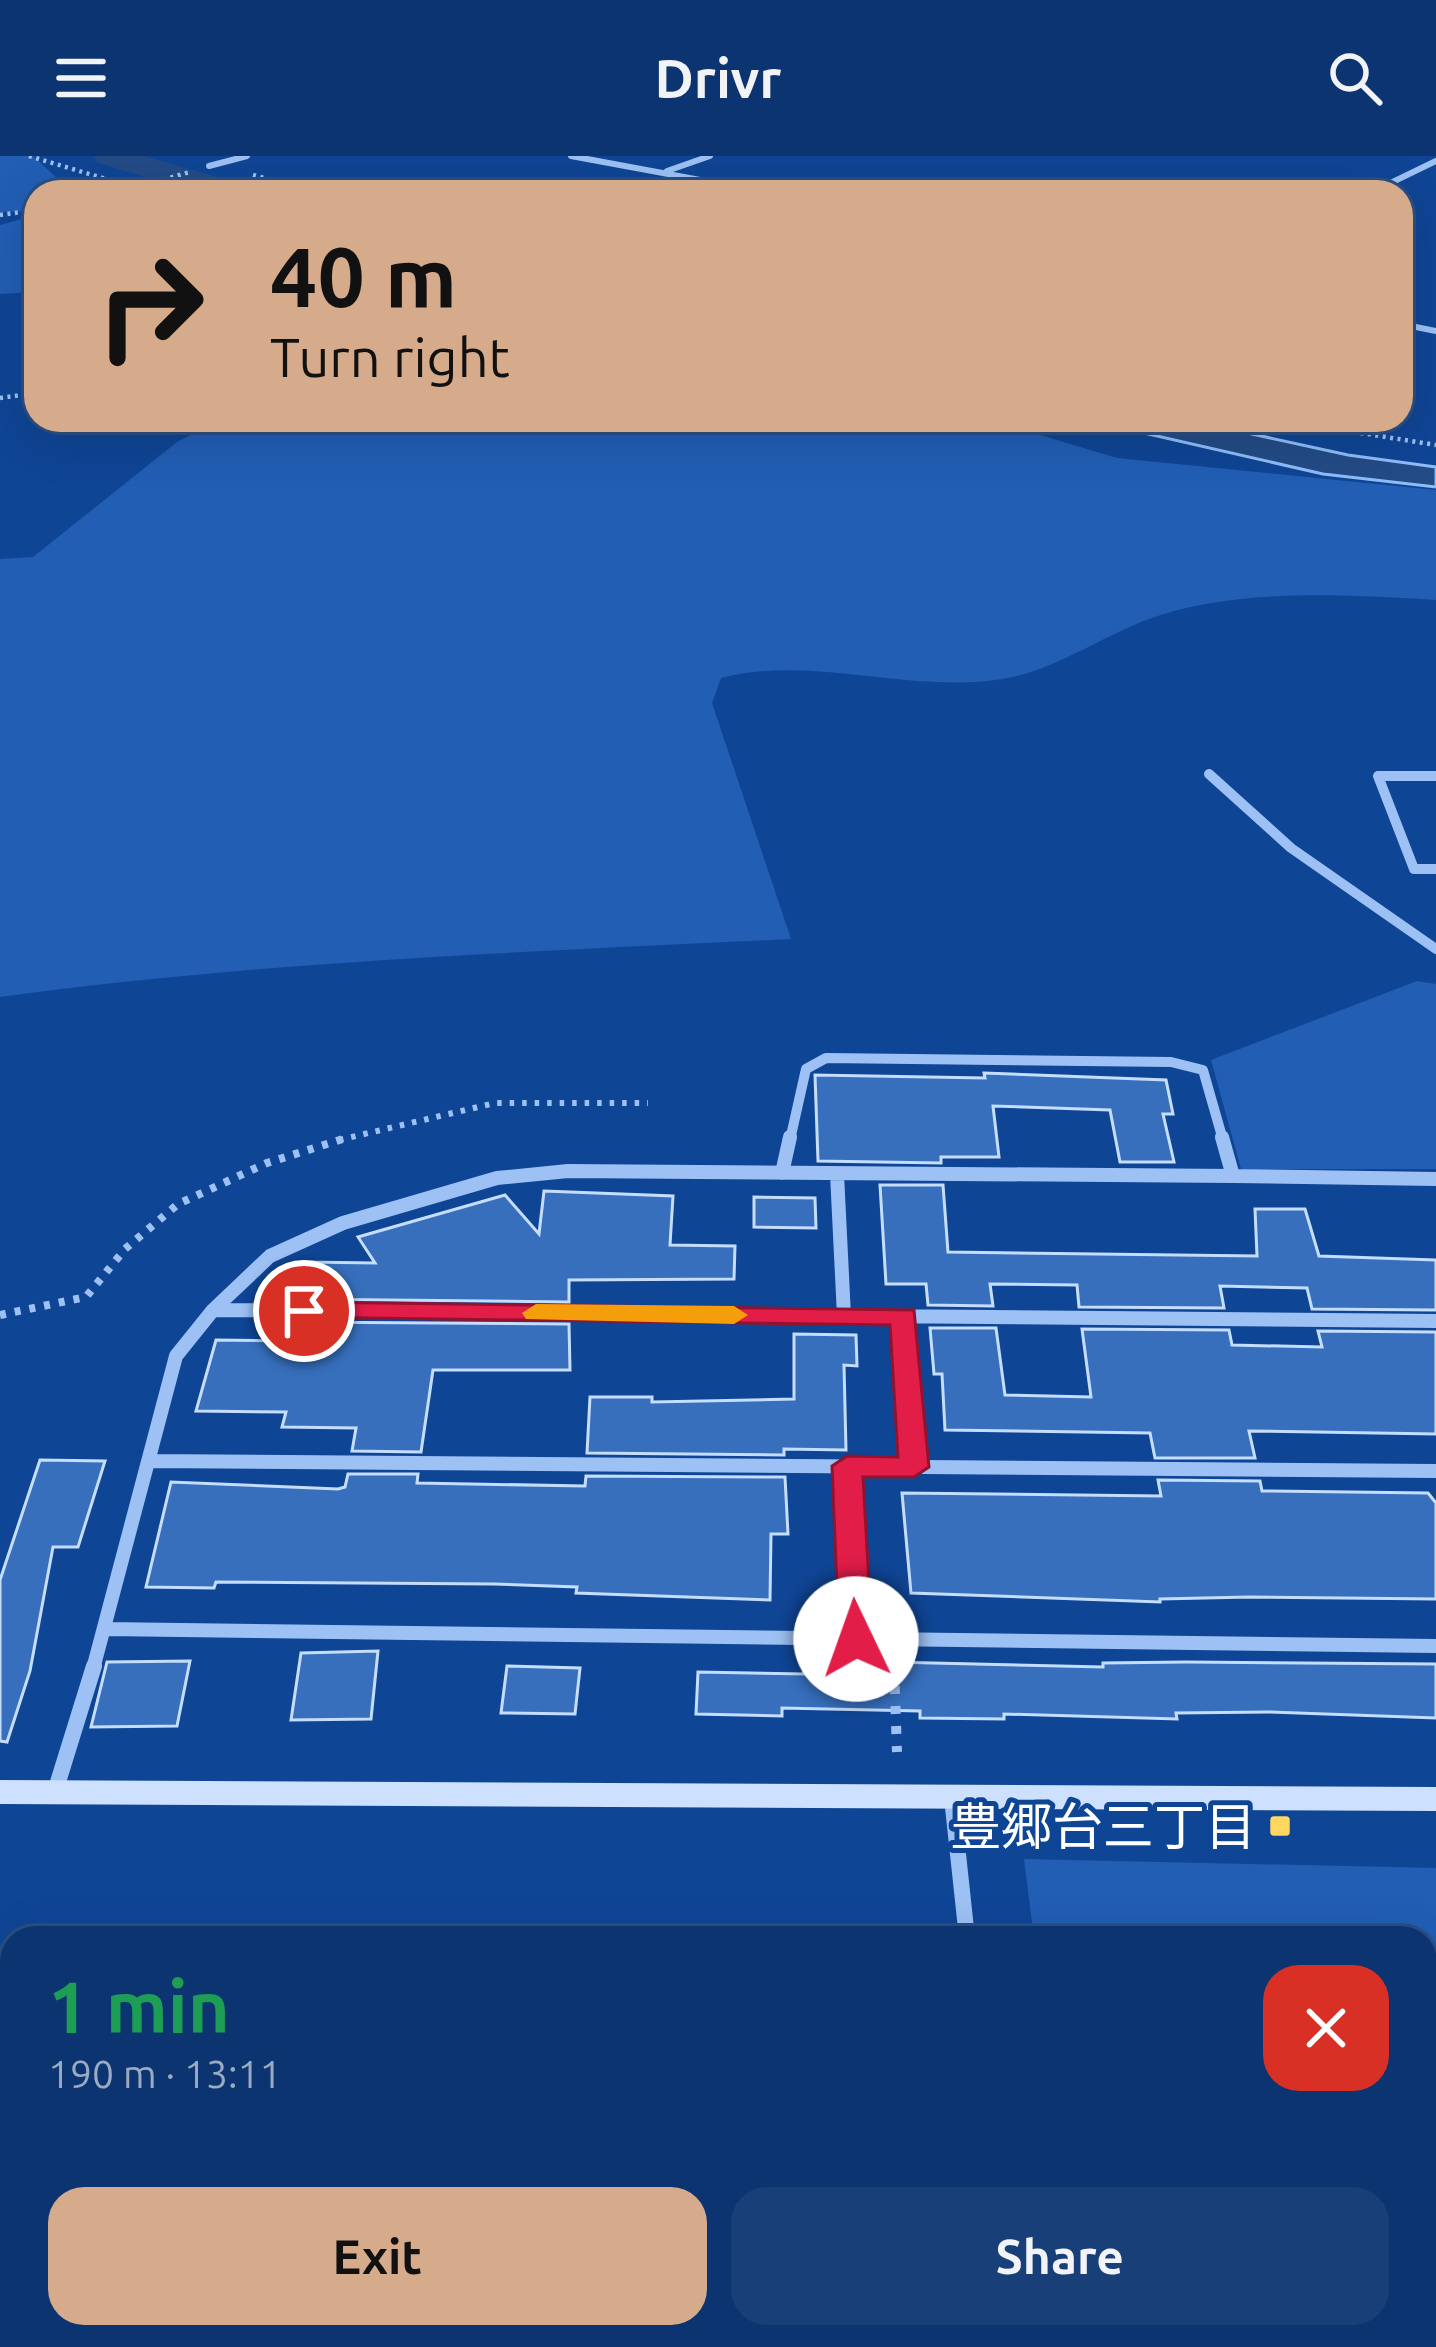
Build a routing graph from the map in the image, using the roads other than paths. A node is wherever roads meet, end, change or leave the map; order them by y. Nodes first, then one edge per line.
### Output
1 (247, 156) edge
2 (571, 156) edge
3 (710, 156) edge
4 (1436, 161) edge
5 (212, 165) road end
6 (666, 171) junction
7 (709, 180) edge
8 (1397, 180) edge
9 (1209, 773) dead end
10 (1436, 776) edge
11 (1436, 869) edge
12 (1436, 949) edge
13 (782, 1173) junction
14 (837, 1174) junction
15 (1233, 1176) junction
16 (1436, 1179) edge
17 (214, 1310) junction
18 (844, 1316) junction
19 (904, 1316) junction
20 (1436, 1321) edge
21 (149, 1461) junction
22 (847, 1466) junction
23 (914, 1467) junction
24 (1436, 1472) edge
25 (105, 1630) junction
26 (856, 1639) junction
27 (1436, 1646) edge
28 (0, 1792) edge
29 (54, 1795) junction
30 (952, 1798) junction
31 (1436, 1799) edge
32 (966, 1926) edge

1 - 5 street
2 - 6 street
3 - 6 street
4 - 8 street
6 - 7 street
9 - 12 street
10 - 11 street
13 - 14 street
13 - 15 street
13 - 17 street
14 - 15 street
14 - 18 street
15 - 16 street
17 - 18 street
17 - 21 street
18 - 19 street
19 - 20 street
19 - 23 street
21 - 22 street
21 - 25 street
22 - 23 street
22 - 26 street
23 - 24 street
25 - 26 street
25 - 29 street
26 - 27 street
28 - 29 street
29 - 30 street
30 - 31 street
30 - 32 street

